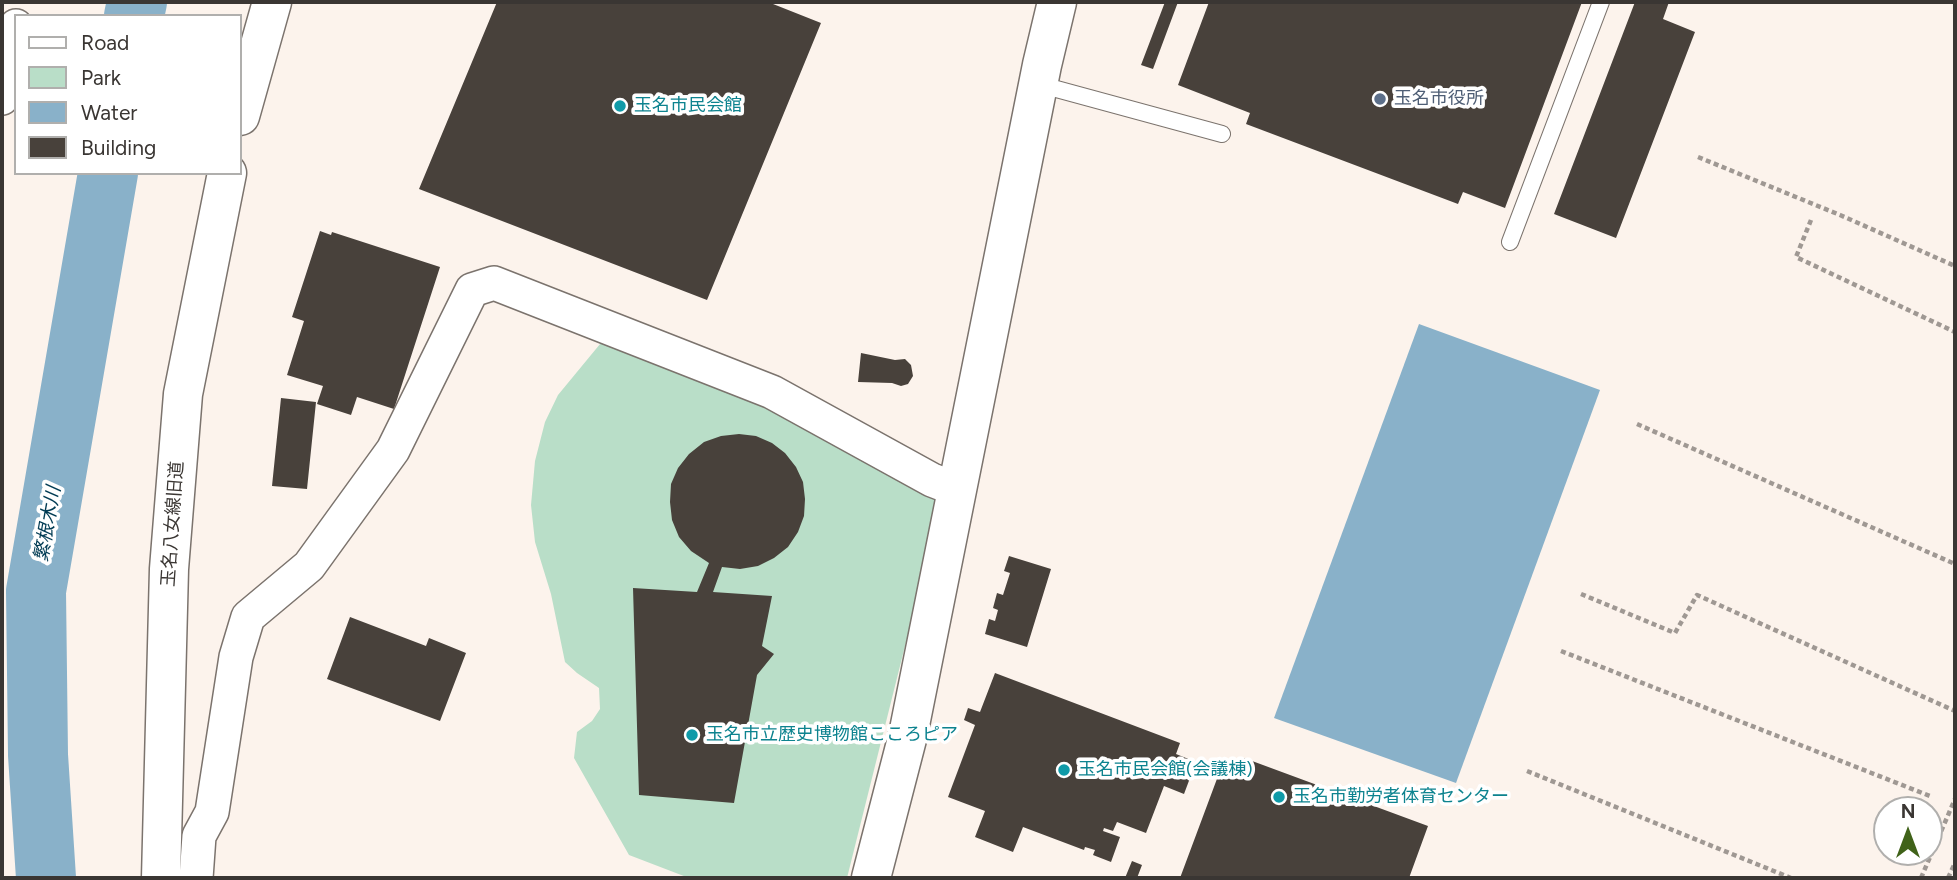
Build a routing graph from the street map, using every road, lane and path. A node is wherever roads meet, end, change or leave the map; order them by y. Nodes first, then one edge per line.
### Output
1 (272, 2) edge
2 (1057, 2) edge
3 (1601, 2) edge
4 (14, 36) edge
5 (1038, 84) junction
6 (2, 98) edge
7 (242, 109) edge
8 (1222, 134) dead end
9 (1698, 157) dead end
10 (227, 175) edge
11 (1811, 220) dead end
12 (1510, 242) dead end
13 (1955, 266) edge
14 (1955, 332) edge
15 (1637, 424) dead end
16 (958, 490) junction
17 (1955, 564) edge
18 (1581, 594) dead end
19 (1561, 651) dead end
20 (1955, 711) edge
21 (1527, 771) dead end
22 (1930, 796) dead end
23 (1955, 799) edge
24 (1955, 863) edge
25 (161, 878) edge
26 (196, 878) edge
27 (871, 878) edge
28 (1791, 878) edge
29 (1921, 878) edge
30 (1948, 878) edge

1 - 7 street
2 - 5 street
3 - 12 lane
4 - 6 street
5 - 8 lane
5 - 16 street
9 - 13 path
10 - 25 street, 玉名八女線旧道
11 - 14 path
15 - 17 path
16 - 26 street
16 - 27 street
18 - 20 path
19 - 22 path
21 - 28 path
23 - 29 path
24 - 30 path

